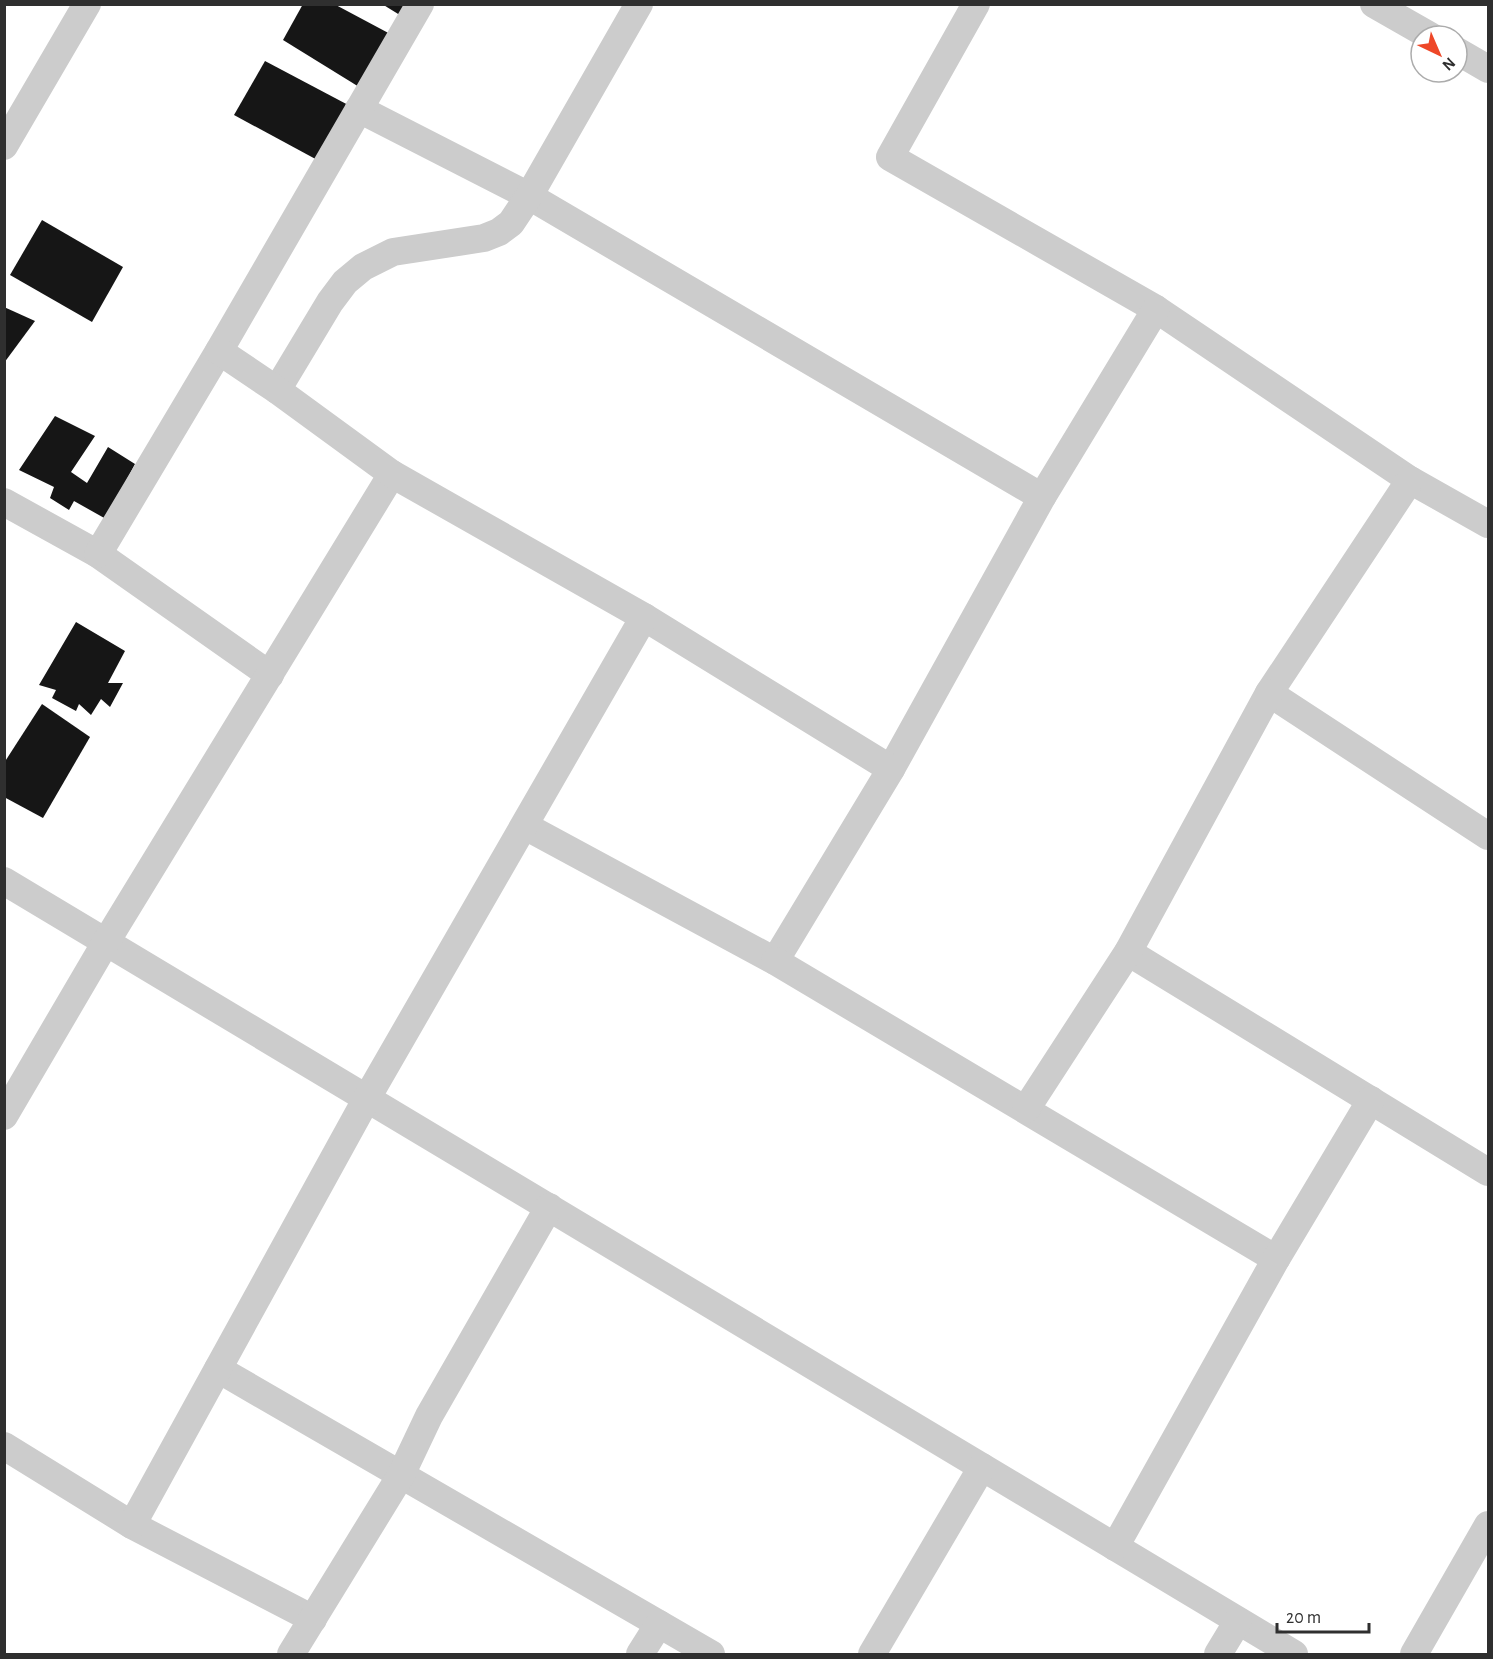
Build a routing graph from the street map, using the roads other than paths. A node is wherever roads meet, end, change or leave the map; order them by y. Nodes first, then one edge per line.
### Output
1 (87, 4) edge
2 (420, 4) edge
3 (639, 4) edge
4 (976, 4) edge
5 (1374, 4) edge
6 (1409, 24) edge
7 (1469, 58) edge
8 (1488, 69) edge
9 (359, 109) junction
10 (4, 146) edge
11 (529, 196) junction
12 (1156, 309) junction
13 (219, 351) junction
14 (277, 390) junction
15 (392, 474) junction
16 (1410, 480) junction
17 (1042, 497) junction
18 (4, 502) edge
19 (1488, 524) edge
20 (99, 554) junction
21 (644, 617) junction
22 (270, 675) junction
23 (1269, 693) junction
24 (891, 769) junction
25 (525, 825) junction
26 (1488, 836) edge
27 (4, 881) edge
28 (106, 942) junction
29 (1128, 952) junction
30 (775, 961) junction
31 (368, 1098) junction
32 (1371, 1100) junction
33 (1026, 1109) junction
34 (4, 1116) edge
35 (1488, 1172) edge
36 (549, 1207) junction
37 (1276, 1259) junction
38 (218, 1369) junction
39 (4, 1446) edge
40 (982, 1467) junction
41 (400, 1474) junction
42 (132, 1525) junction
43 (1488, 1525) edge
44 (1115, 1547) junction
45 (313, 1619) junction
46 (1238, 1621) junction
47 (659, 1624) junction
48 (291, 1654) edge
49 (640, 1654) edge
50 (711, 1654) edge
51 (872, 1654) edge
52 (1218, 1654) edge
53 (1294, 1654) edge
54 (1414, 1654) edge

1 - 10 street
2 - 9 street
3 - 11 street
4 - 12 street
5 - 6 street
7 - 8 street
9 - 11 street
9 - 13 street
11 - 14 street
11 - 17 street
12 - 16 street
12 - 17 street
13 - 14 street
13 - 20 street
14 - 15 street
15 - 21 street
15 - 22 street
16 - 19 street
16 - 23 street
17 - 24 street
18 - 20 street
20 - 22 street
21 - 24 street
21 - 25 street
22 - 28 street
23 - 26 street
23 - 29 street
24 - 30 street
25 - 30 street
25 - 31 street
27 - 28 street
28 - 31 street
28 - 34 street
29 - 32 street
29 - 33 street
30 - 33 street
31 - 36 street
31 - 38 street
32 - 35 street
32 - 37 street
33 - 37 street
36 - 40 street
36 - 41 street
37 - 44 street
38 - 41 street
38 - 42 street
39 - 42 street
40 - 44 street
40 - 51 street
41 - 45 street
41 - 47 street
42 - 45 street
43 - 54 street
44 - 46 street
45 - 48 street
46 - 52 street
46 - 53 street
47 - 49 street
47 - 50 street

